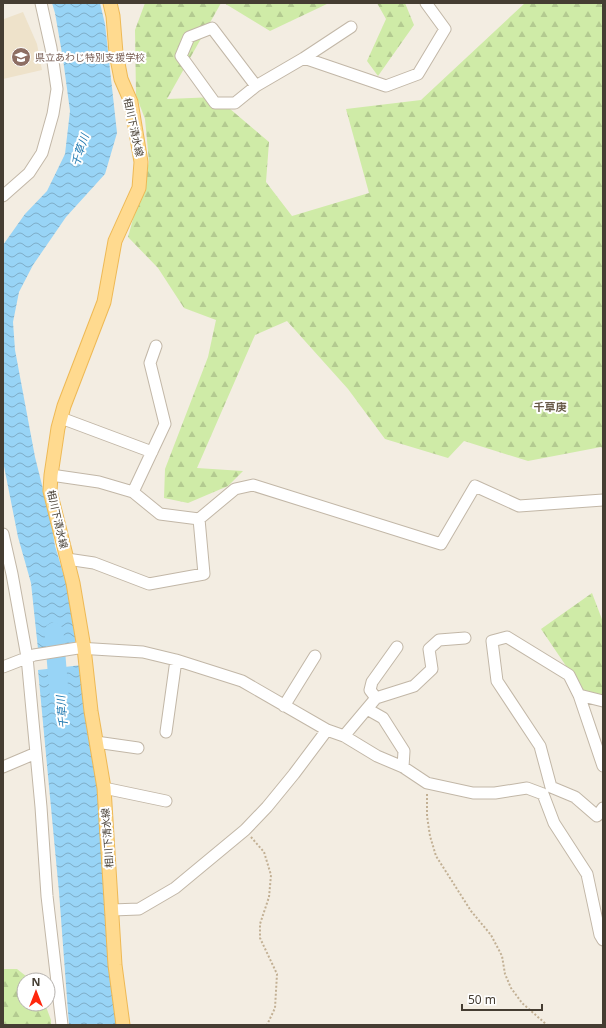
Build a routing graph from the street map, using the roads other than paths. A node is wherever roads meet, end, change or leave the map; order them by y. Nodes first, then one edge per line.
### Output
1 (41, 3) edge
2 (110, 3) edge
3 (426, 3) edge
4 (351, 27) dead end
5 (304, 58) junction
6 (256, 86) junction
7 (3, 196) edge
8 (156, 346) dead end
9 (61, 418) junction
10 (152, 452) junction
11 (51, 475) junction
12 (133, 492) junction
13 (603, 500) edge
14 (198, 519) junction
15 (3, 534) edge
16 (67, 560) junction
17 (465, 638) dead end
18 (397, 647) dead end
19 (81, 648) junction
20 (31, 656) junction
21 (315, 656) dead end
22 (176, 660) junction
23 (3, 667) edge
24 (579, 695) junction
25 (376, 698) junction
26 (603, 701) edge
27 (284, 706) junction
28 (367, 709) junction
29 (327, 730) junction
30 (166, 732) dead end
31 (344, 736) junction
32 (96, 742) junction
33 (138, 748) dead end
34 (36, 753) junction
35 (603, 766) edge
36 (3, 767) edge
37 (403, 767) junction
38 (104, 788) junction
39 (547, 791) junction
40 (166, 801) dead end
41 (603, 808) edge
42 (112, 910) junction
43 (603, 940) edge
44 (62, 1025) edge
45 (123, 1025) edge

1 - 7 street
2 - 9 main road, 相川下清水線
3 - 5 street
4 - 5 street
5 - 6 street
6 - 6 street
8 - 10 street
9 - 10 street
9 - 11 main road, 相川下清水線
10 - 12 street
11 - 12 street
11 - 16 main road, 相川下清水線
12 - 14 street
13 - 14 street
14 - 16 street
15 - 20 street
16 - 19 main road, 相川下清水線
17 - 25 street
18 - 25 street
19 - 20 street
19 - 22 street
19 - 32 main road, 相川下清水線
20 - 23 street
20 - 34 street
21 - 27 street
22 - 27 street
22 - 30 street
24 - 26 street
24 - 35 street
24 - 39 street
25 - 28 street
27 - 29 street
28 - 31 street
28 - 37 street
29 - 31 street
29 - 42 street
31 - 37 street
32 - 33 street
32 - 38 main road, 相川下清水線
34 - 36 street
34 - 44 street
37 - 39 street
38 - 40 street
38 - 42 main road, 相川下清水線
39 - 41 street
39 - 43 street
42 - 45 main road, 相川下清水線

